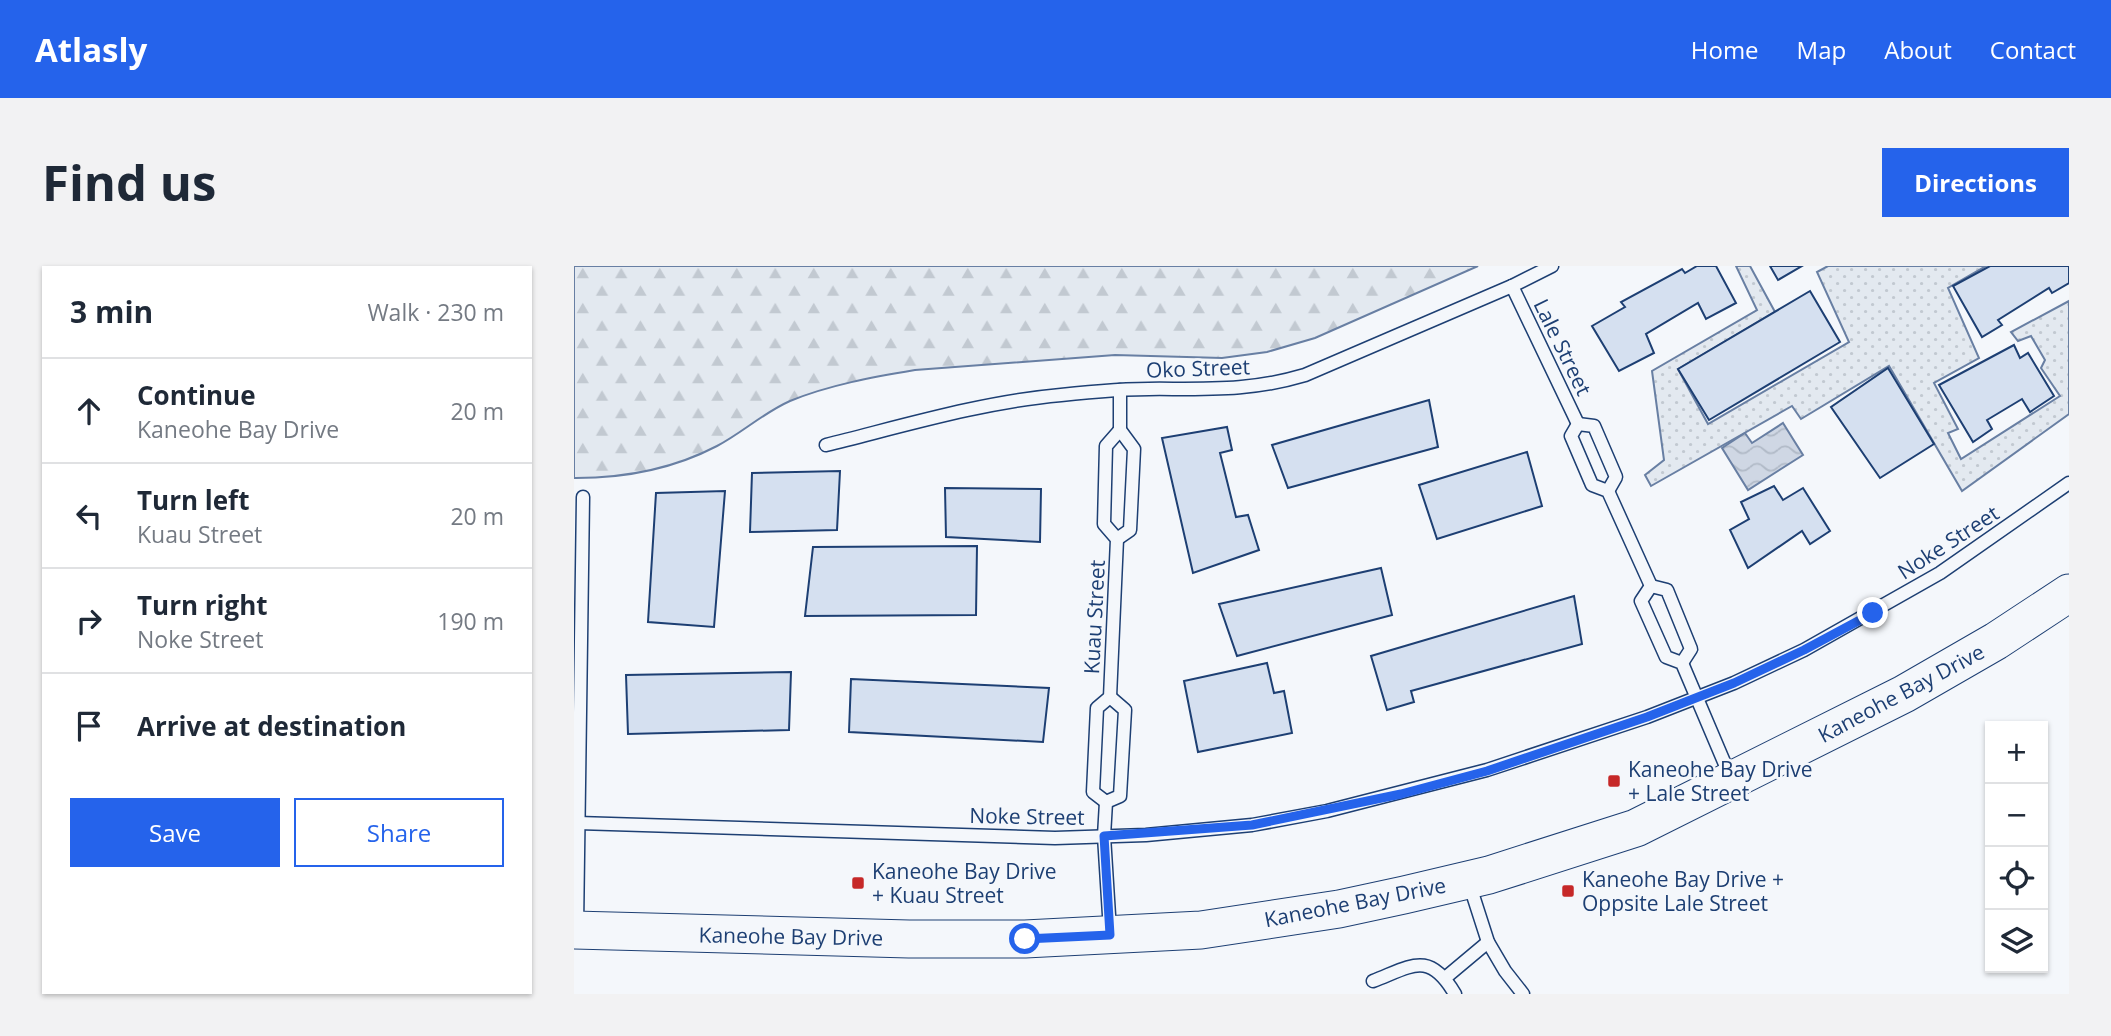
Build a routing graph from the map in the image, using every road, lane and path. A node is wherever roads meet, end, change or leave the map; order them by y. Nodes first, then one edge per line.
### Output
1 (1552, 266) edge
2 (1512, 286) junction
3 (1120, 390) junction
4 (1578, 424) junction
5 (1119, 430) junction
6 (826, 445) dead end
7 (2069, 483) edge
8 (1608, 491) junction
9 (583, 497) dead end
10 (1117, 539) junction
11 (1651, 586) junction
12 (2069, 593) edge
13 (577, 639) edge
14 (1682, 663) junction
15 (1110, 697) junction
16 (1697, 698) junction
17 (1732, 781) junction
18 (1107, 802) junction
19 (578, 823) junction
20 (1104, 836) junction
21 (1468, 880) junction
22 (575, 930) edge
23 (1110, 935) junction
24 (1488, 942) junction
25 (1446, 978) junction
26 (1373, 981) dead end
27 (1455, 994) edge
28 (1523, 994) edge

1 - 2 lane, Oko Street
2 - 3 lane, Oko Street
2 - 4 lane, Lale Street
3 - 5 lane, Kuau Street
3 - 6 lane, Oko Street
4 - 8 lane, Lale Street
4 - 8 lane, Lale Street
5 - 10 lane, Kuau Street
5 - 10 lane, Kuau Street
7 - 16 lane, Noke Street
8 - 11 lane, Lale Street
9 - 13 lane
10 - 15 lane, Kuau Street
11 - 14 lane, Lale Street
11 - 14 lane, Lale Street
12 - 17 main road, Kaneohe Bay Drive
13 - 19 lane
14 - 16 lane, Lale Street
15 - 18 lane, Kuau Street
15 - 18 lane, Kuau Street
16 - 17 lane, Lale Street
16 - 20 lane, Noke Street
17 - 21 main road, Kaneohe Bay Drive
18 - 20 lane, Kuau Street
19 - 20 lane, Noke Street
19 - 22 lane
20 - 23 lane, Kuau Street
21 - 23 main road, Kaneohe Bay Drive
21 - 24 lane
22 - 23 main road, Kaneohe Bay Drive
24 - 25 lane
24 - 28 lane
25 - 26 lane
25 - 27 lane

